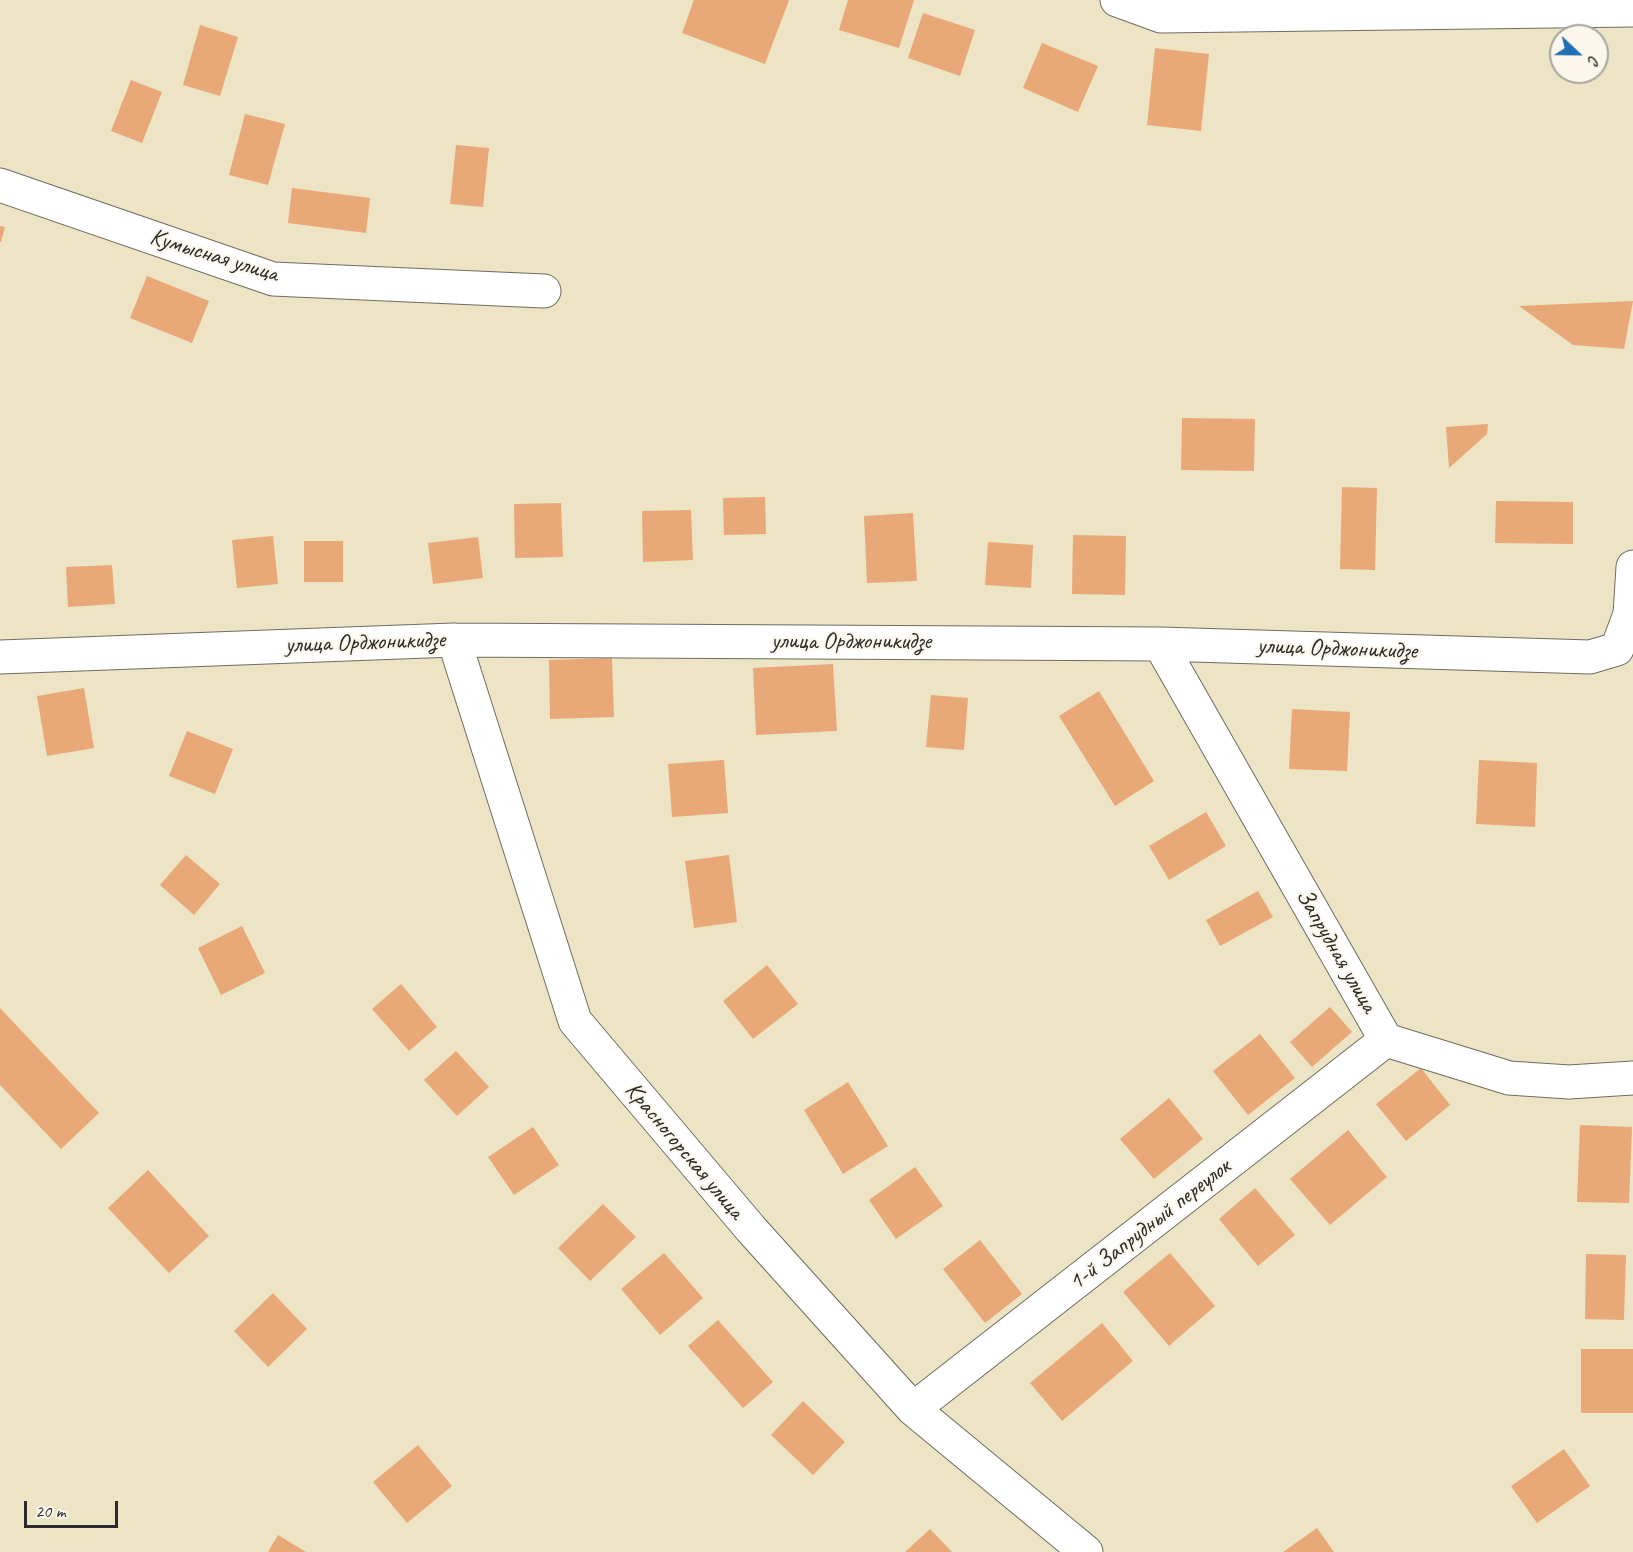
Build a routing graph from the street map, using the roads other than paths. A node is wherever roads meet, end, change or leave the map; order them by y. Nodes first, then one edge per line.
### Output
1 (1117, 0) edge
2 (1633, 10) edge
3 (0, 185) edge
4 (544, 291) dead end
5 (1633, 567) edge
6 (454, 640) junction
7 (1160, 644) junction
8 (0, 657) edge
9 (1386, 1040) junction
10 (1633, 1078) edge
11 (913, 1409) junction
12 (1086, 1552) edge

1 - 2 street
3 - 4 street, Кумысная улица
5 - 7 street, улица Орджоникидзе
6 - 7 street, улица Орджоникидзе
6 - 8 street, улица Орджоникидзе
6 - 11 street, Красногорская улица
7 - 9 street, Запрудная улица
9 - 10 street, Запрудная улица
9 - 11 street, 1-й Запрудный переулок
11 - 12 street, Красногорская улица

